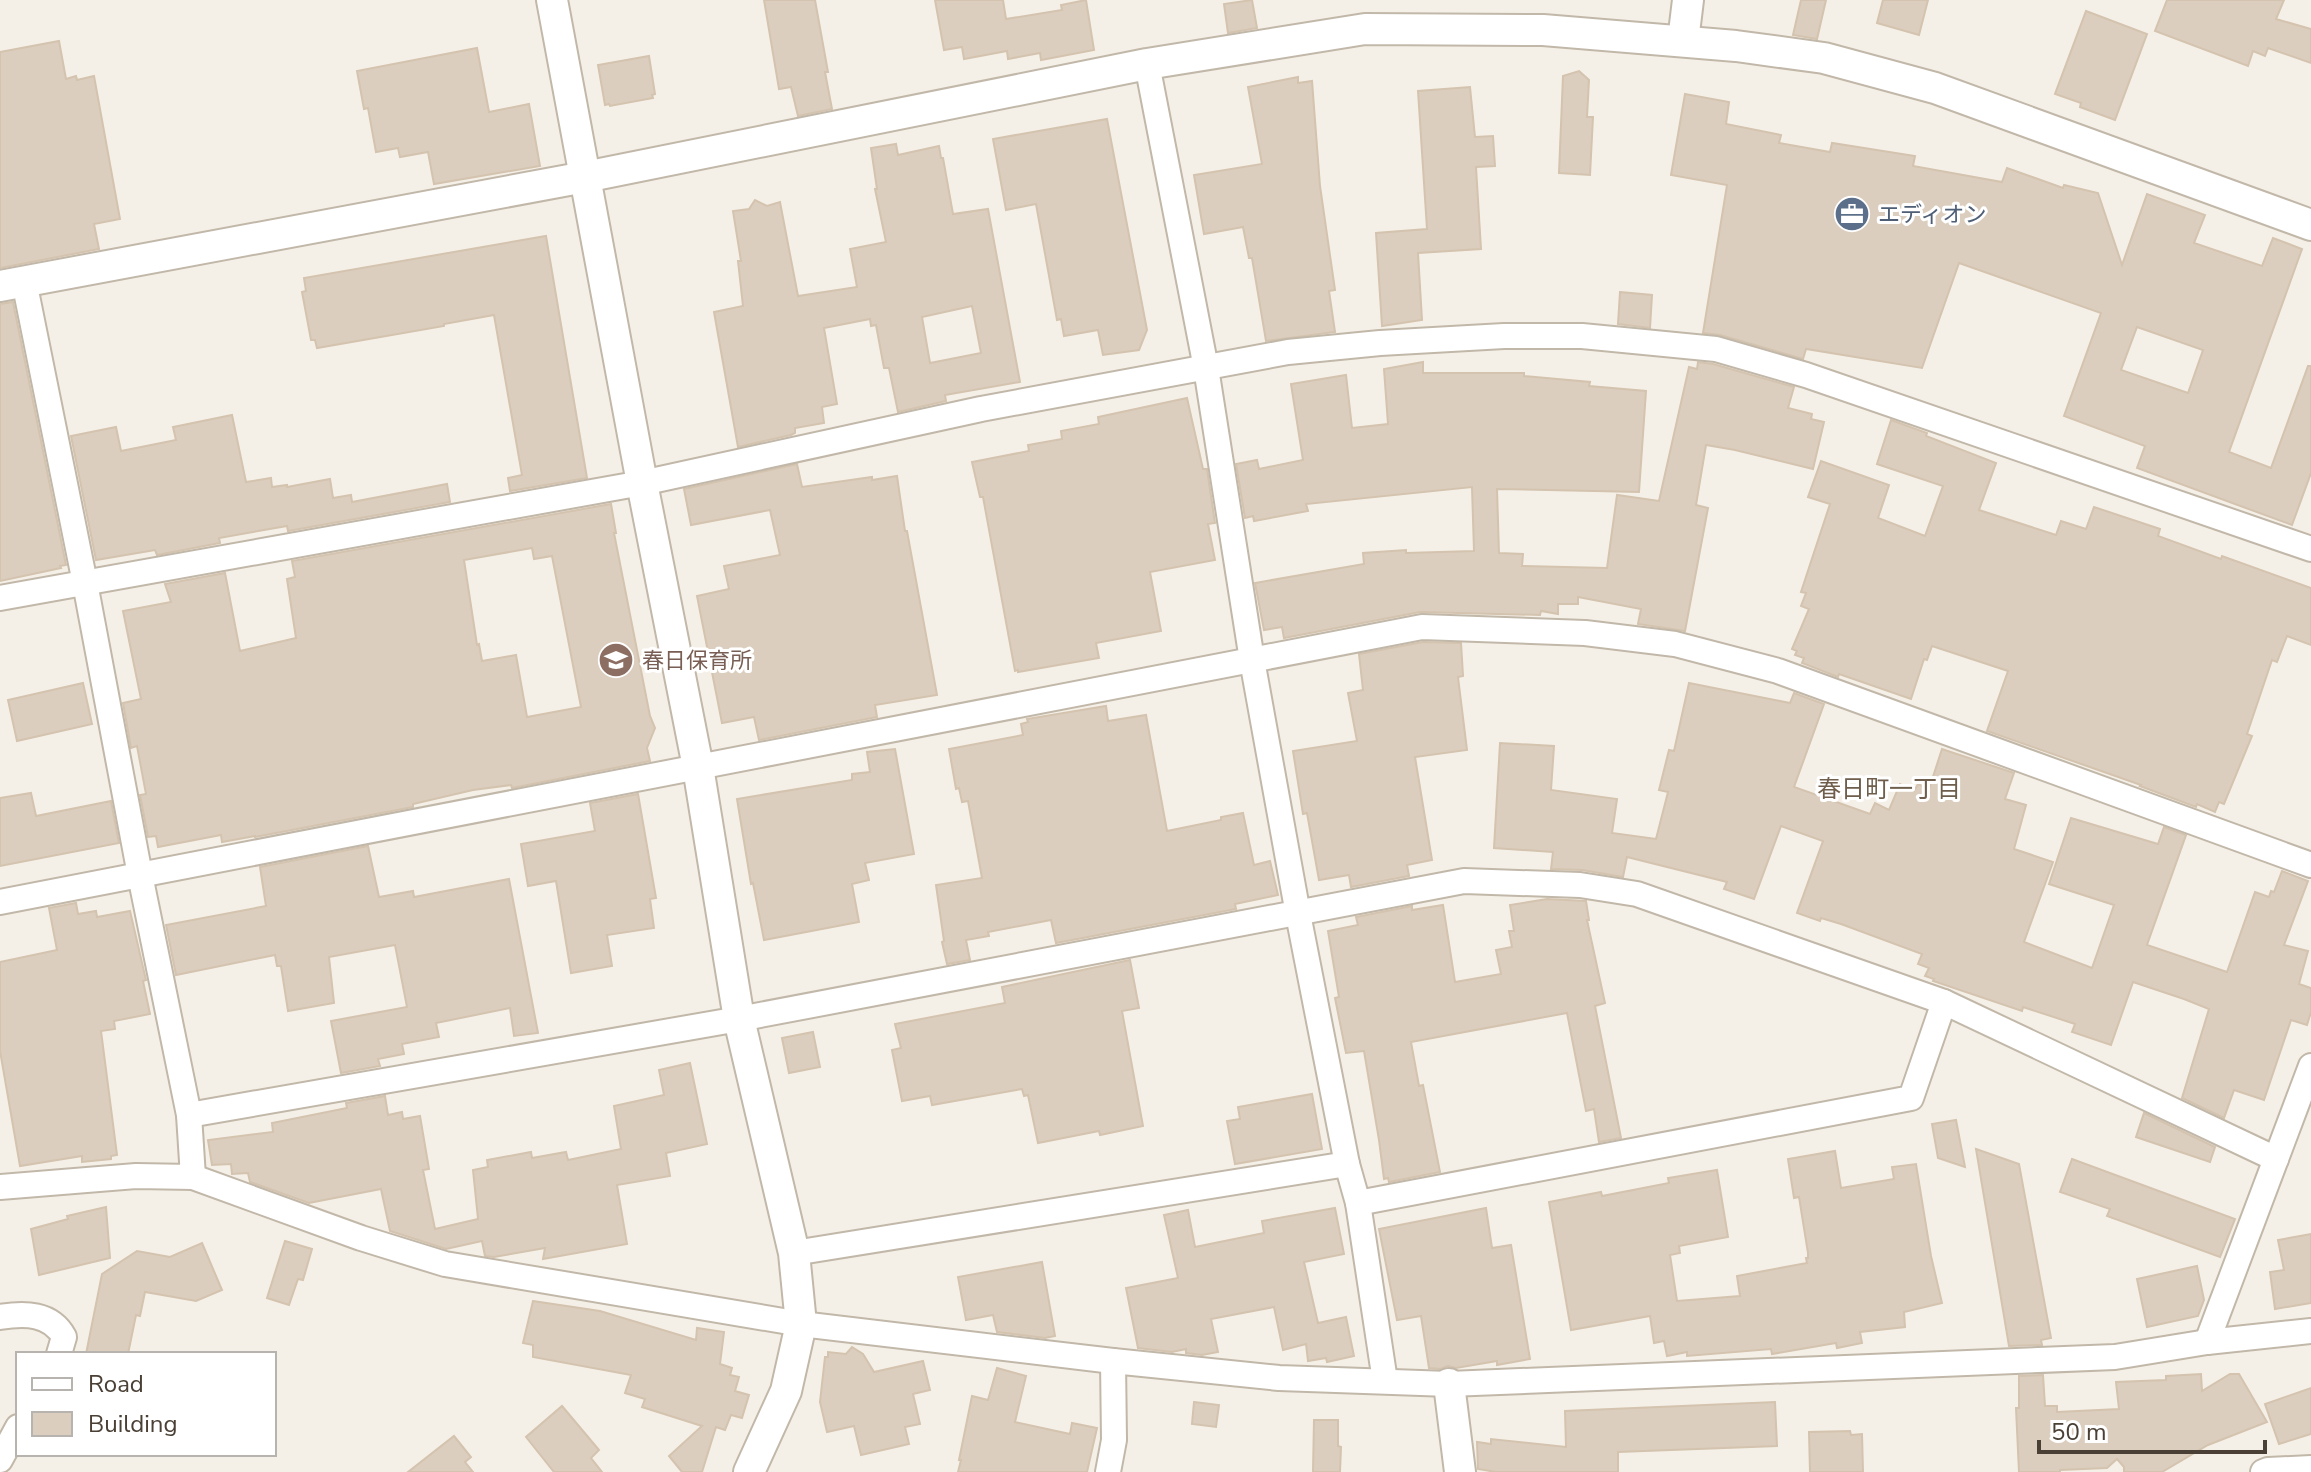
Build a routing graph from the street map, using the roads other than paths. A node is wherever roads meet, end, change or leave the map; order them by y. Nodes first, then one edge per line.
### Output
1 (552, 0) edge
2 (1688, 0) edge
3 (1683, 41) junction
4 (1147, 64) junction
5 (585, 177) junction
6 (2311, 225) edge
7 (12, 284) edge
8 (1206, 368) junction
9 (642, 483) junction
10 (2311, 549) edge
11 (85, 583) junction
12 (0, 598) edge
13 (1252, 660) junction
14 (698, 767) junction
15 (2311, 865) edge
16 (140, 875) junction
17 (0, 902) edge
18 (1298, 914) junction
19 (1944, 1002) junction
20 (739, 1019) junction
21 (2311, 1066) edge
22 (189, 1115) junction
23 (2276, 1159) junction
24 (1347, 1164) junction
25 (193, 1177) junction
26 (0, 1187) edge
27 (1358, 1203) junction
28 (794, 1253) junction
29 (0, 1317) edge
30 (801, 1324) junction
31 (2311, 1331) edge
32 (2207, 1342) junction
33 (60, 1352) edge
34 (1113, 1361) junction
35 (1385, 1381) junction
36 (1449, 1384) junction
37 (16, 1431) edge
38 (0, 1460) edge
39 (2311, 1468) edge
40 (749, 1472) edge
41 (1108, 1472) edge
42 (1460, 1472) edge
43 (2263, 1472) edge

1 - 5 street
2 - 3 street
3 - 4 street
3 - 6 street
4 - 5 street
4 - 8 street
5 - 7 street
5 - 9 street
7 - 11 street
8 - 9 street
8 - 10 street
8 - 13 street
9 - 11 street
9 - 14 street
11 - 12 street
11 - 16 street
13 - 14 street
13 - 15 street
13 - 18 street
14 - 16 street
14 - 20 street
16 - 17 street
16 - 22 street
18 - 19 street
18 - 20 street
18 - 24 street
19 - 23 street
19 - 27 street
20 - 22 street
20 - 28 street
21 - 23 street
22 - 25 street
23 - 32 street
24 - 27 street
24 - 28 street
25 - 26 street
25 - 30 street
27 - 35 street
28 - 30 street
29 - 33 street
30 - 34 street
30 - 40 street
31 - 32 street
32 - 36 street
34 - 35 street
34 - 41 street
35 - 36 street
36 - 42 street
37 - 38 street
39 - 43 street

